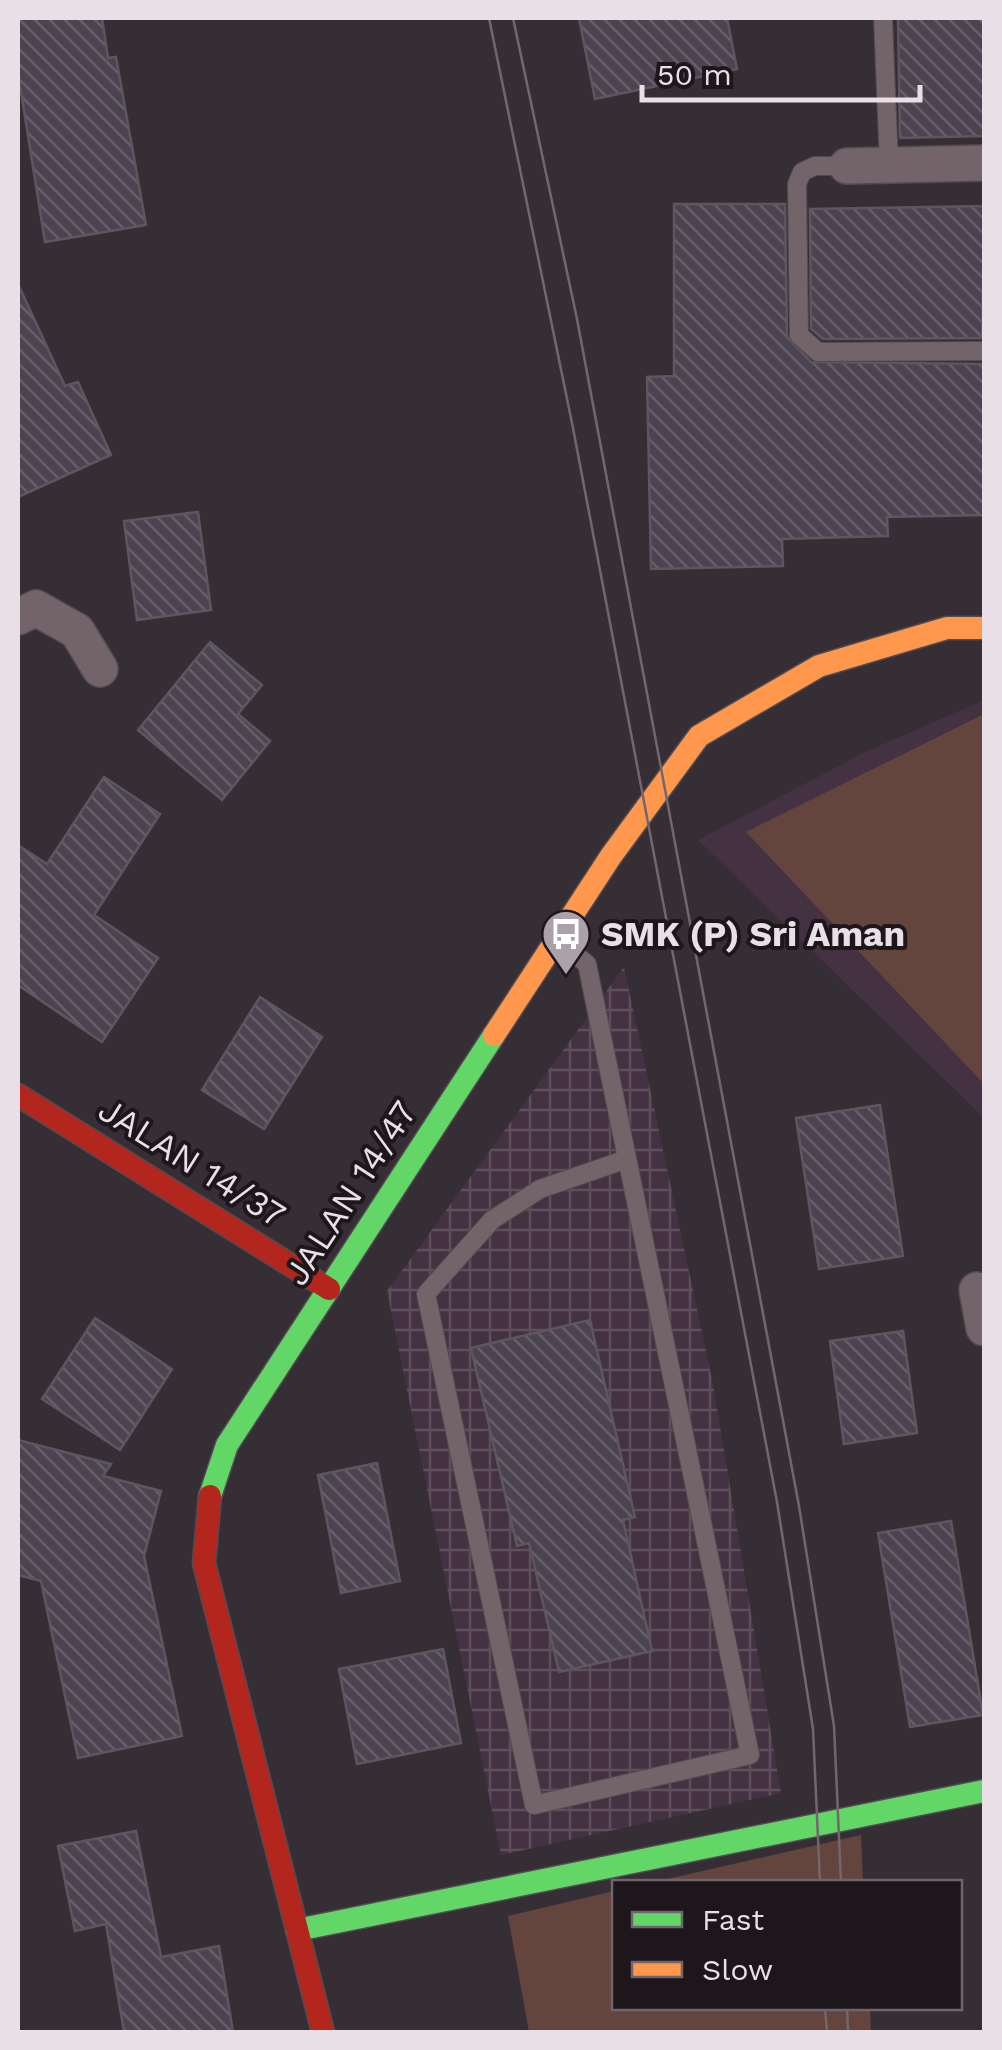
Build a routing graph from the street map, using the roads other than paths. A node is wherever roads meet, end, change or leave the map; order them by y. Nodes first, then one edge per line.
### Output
1 (883, 18) edge
2 (984, 163) edge
3 (889, 165) junction
4 (847, 166) joint
5 (984, 351) edge
6 (18, 618) edge
7 (984, 628) edge
8 (100, 669) dead end
9 (557, 939) junction
10 (18, 1095) edge
11 (627, 1159) junction
12 (329, 1289) junction
13 (977, 1290) dead end
14 (984, 1328) edge
15 (984, 1791) edge
16 (298, 1930) junction
17 (323, 2032) edge

1 - 3 lane
2 - 3 street
3 - 4 street
4 - 5 lane
6 - 8 street
7 - 9 street, JALAN 14/47
9 - 11 lane
9 - 12 street, JALAN 14/47
10 - 12 street, JALAN 14/37
11 - 11 lane
12 - 16 street, JALAN 14/47
13 - 14 street
15 - 16 street
16 - 17 street, JALAN 14/47

